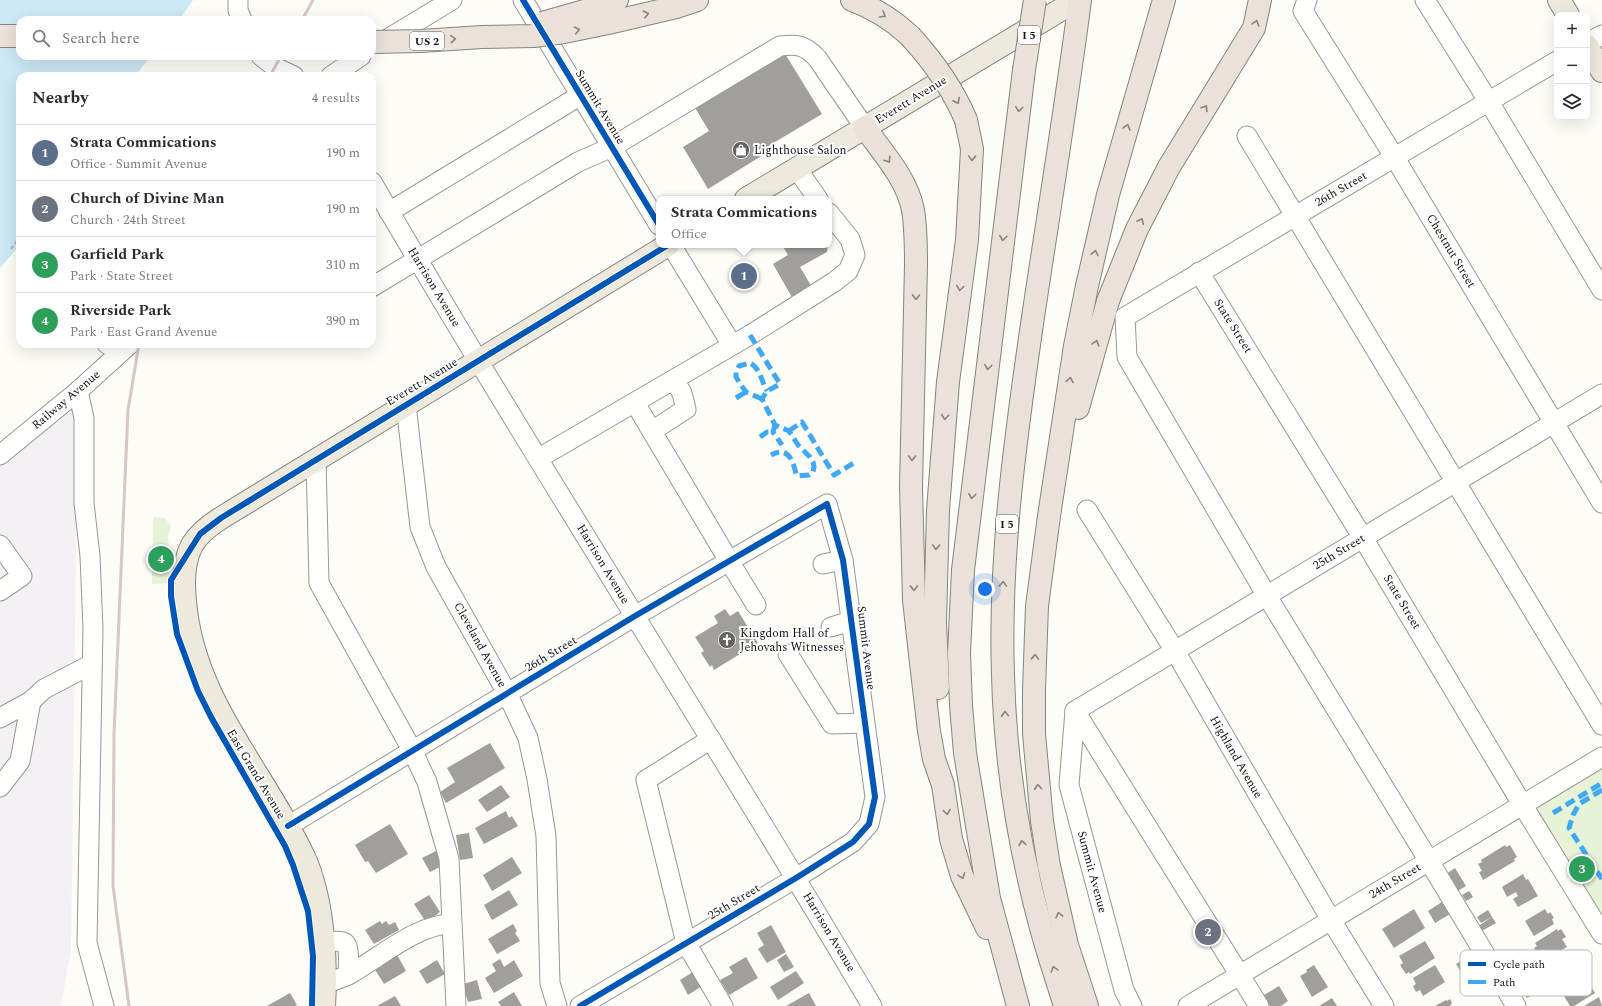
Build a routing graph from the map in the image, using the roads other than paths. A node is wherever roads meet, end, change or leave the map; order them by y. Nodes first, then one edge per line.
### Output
1 (238, 0) edge
2 (452, 0) edge
3 (523, 0) edge
4 (697, 0) edge
5 (852, 0) edge
6 (1035, 0) edge
7 (1077, 0) edge
8 (1080, 0) edge
9 (1164, 0) edge
10 (1260, 0) edge
11 (1307, 0) edge
12 (1425, 0) edge
13 (1559, 0) edge
14 (609, 10) edge
15 (1566, 12) edge
16 (240, 16) edge
17 (1602, 34) edge
18 (0, 36) edge
19 (16, 36) edge
20 (376, 42) edge
21 (1590, 42) edge
22 (376, 47) edge
23 (1589, 48) edge
24 (266, 60) edge
25 (355, 60) edge
26 (1554, 63) edge
27 (1602, 71) edge
28 (286, 72) edge
29 (337, 72) edge
30 (580, 95) junction
31 (1489, 102) junction
32 (865, 128) junction
33 (1247, 136) dead end
34 (612, 147) junction
35 (1395, 158) junction
36 (797, 169) junction
37 (376, 189) edge
38 (751, 196) edge
39 (816, 196) edge
40 (389, 212) junction
41 (1296, 216) junction
42 (832, 217) edge
43 (656, 220) edge
44 (665, 248) edge
45 (672, 248) edge
46 (418, 260) junction
47 (1200, 272) junction
48 (376, 285) edge
49 (1602, 290) edge
50 (732, 345) junction
51 (115, 348) edge
52 (479, 360) junction
53 (674, 380) junction
54 (78, 391) junction
55 (1602, 394) edge
56 (635, 403) junction
57 (406, 405) junction
58 (1554, 423) junction
59 (652, 431) junction
60 (0, 456) edge
61 (539, 458) junction
62 (316, 459) junction
63 (1456, 481) junction
64 (1602, 503) edge
65 (827, 504) joint
66 (1087, 510) dead end
67 (1049, 516) junction
68 (1363, 538) junction
69 (193, 544) joint
70 (0, 545) edge
71 (844, 560) junction
72 (729, 561) junction
73 (823, 564) dead end
74 (0, 591) edge
75 (1267, 596) junction
76 (756, 605) dead end
77 (635, 616) junction
78 (851, 621) junction
79 (831, 627) dead end
80 (1174, 651) junction
81 (788, 654) dead end
82 (92, 664) junction
83 (506, 693) junction
84 (31, 701) junction
85 (1075, 711) junction
86 (0, 718) edge
87 (864, 723) junction
88 (1602, 725) edge
89 (711, 739) junction
90 (412, 750) junction
91 (1602, 757) edge
92 (942, 785) junction
93 (0, 787) edge
94 (875, 797) joint
95 (1522, 804) junction
96 (288, 826) junction
97 (1429, 861) junction
98 (796, 878) junction
99 (1331, 920) junction
100 (452, 924) junction
101 (1602, 934) edge
102 (323, 942) junction
103 (686, 943) junction
104 (1482, 950) edge
105 (1007, 964) junction
106 (348, 975) junction
107 (1240, 975) junction
108 (324, 984) junction
109 (1510, 996) edge
110 (104, 1006) edge
111 (324, 1006) edge
112 (456, 1006) edge
113 (557, 1006) edge
114 (580, 1006) edge
115 (723, 1006) edge
116 (872, 1006) edge
117 (1018, 1006) edge
118 (1065, 1006) edge
119 (1087, 1006) edge
120 (1132, 1006) edge
121 (1188, 1006) edge
122 (1259, 1006) edge
123 (1384, 1006) edge
124 (1516, 1006) edge

1 - 16 street
2 - 22 street
3 - 30 street, Summit Avenue
14 -> 4 highway
5 -> 92 highway, bridge
6 -> 105 highway, I 5, bridge
7 - 32 main road, Everett Avenue
118 -> 8 highway, I 5
67 -> 9 highway
67 -> 10 highway
11 - 35 street, Chestnut Street
12 - 31 street
13 - 15 main road
20 -> 14 highway, US 2, bridge
17 - 21 street
18 - 19 highway
23 - 27 main road
24 - 28 street
25 - 29 street
26 - 31 street, 26th Street
30 - 34 street, Summit Avenue
30 - 40 street
31 - 35 street, 26th Street
31 - 49 street
32 - 34 street
32 - 36 main road, Everett Avenue
32 -> 92 highway
33 - 41 street
34 - 43 street, Summit Avenue
34 - 46 street
35 - 41 street, 26th Street
35 - 58 street, Chestnut Street
36 - 38 main road, Everett Avenue
36 - 39 street
37 - 40 street, Harrison Avenue
40 - 46 street, Harrison Avenue
41 - 47 street, 26th Street
41 - 63 street
42 - 50 street
44 - 52 main road, Everett Avenue
45 - 50 street
46 - 48 street
46 - 52 street, Harrison Avenue
47 - 68 street, State Street
47 - 75 street, 26th Street
50 - 53 street
51 - 54 street, Railway Avenue
52 - 57 main road, Everett Avenue
52 - 61 street, Harrison Avenue
53 - 56 street
53 - 59 street
54 - 60 street, Railway Avenue
54 - 82 street
55 - 58 street, 25th Street
56 - 59 street
56 - 61 street
57 - 62 main road, Everett Avenue
57 - 83 street, Cleveland Avenue
58 - 63 street, 25th Street
58 - 64 street, Chestnut Street
59 - 72 street
61 - 77 street, Harrison Avenue
62 - 69 main road, Everett Avenue
62 - 90 street
63 - 68 street, 25th Street
63 - 88 street
65 - 71 street, Summit Avenue
65 - 72 street, 26th Street
66 - 80 street, Highland Avenue
119 -> 67 highway
68 - 75 street, 25th Street
68 - 95 street, State Street
69 - 96 main road, East Grand Avenue
70 - 74 street
71 - 73 street
71 - 78 street, Summit Avenue
72 - 76 street
72 - 77 street, 26th Street
75 - 80 street, 25th Street
75 - 97 street
77 - 83 street, 26th Street
77 - 89 street, Harrison Avenue
78 - 79 street
78 - 87 street, Summit Avenue
80 - 85 street, 25th Street
80 - 99 street, Highland Avenue
81 - 87 street
82 - 84 street
82 - 110 street
83 - 90 street, 26th Street
83 - 113 street, Cleveland Avenue
84 - 86 street
84 - 93 street
85 - 107 street
85 - 120 street, Summit Avenue
87 - 94 street, Summit Avenue
89 - 98 street, Harrison Avenue
89 - 103 street
90 - 96 street, 26th Street
90 - 100 street
91 - 95 street, 24th Street
92 -> 105 highway
94 - 98 street, 25th Street
95 - 97 street, 24th Street
95 - 101 street, State Street
96 - 102 main road, East Grand Avenue
97 - 99 street, 24th Street
97 - 104 street
98 - 103 street, 25th Street
98 - 116 street, Harrison Avenue
99 - 107 street, 24th Street
99 - 123 street, Highland Avenue
100 - 106 street
100 - 112 street
102 - 106 street
102 - 108 main road, East Grand Avenue
103 - 114 street, 25th Street
103 - 115 street
105 - 117 highway, I 5
106 - 108 street
107 - 121 street, 24th Street
107 - 122 street
108 - 111 main road, East Grand Avenue
109 - 124 street

